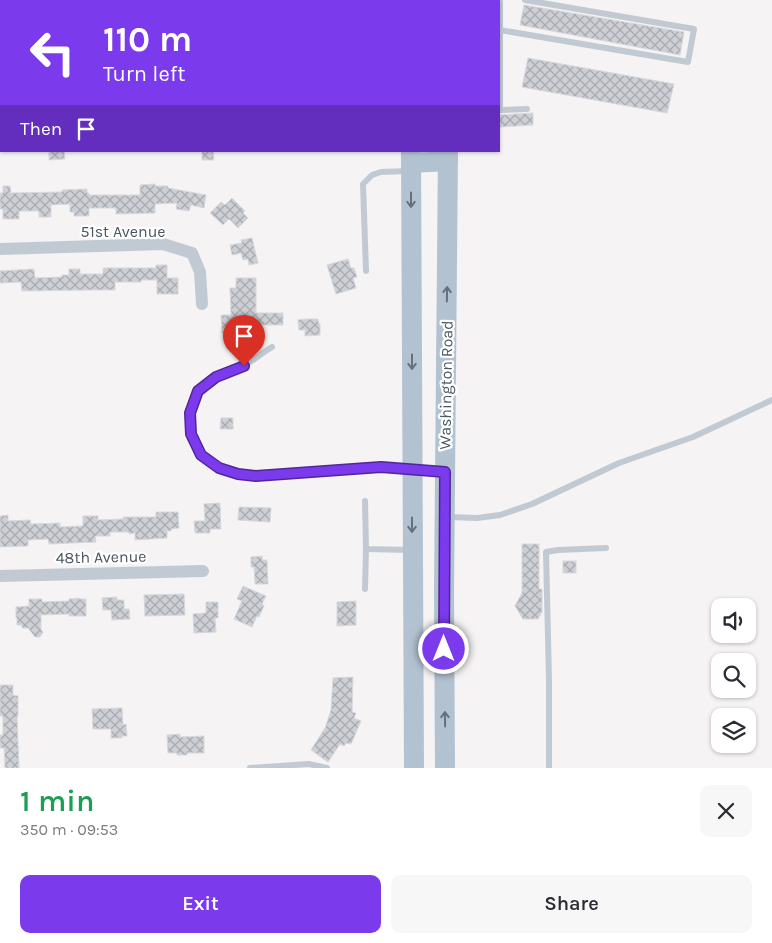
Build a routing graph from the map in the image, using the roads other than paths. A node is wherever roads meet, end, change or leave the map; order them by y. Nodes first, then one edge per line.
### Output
1 (500, 0) edge
2 (525, 0) edge
3 (500, 30) edge
4 (528, 109) dead end
5 (448, 156) edge
6 (411, 162) edge
7 (0, 249) edge
8 (366, 271) dead end
9 (202, 304) dead end
10 (272, 347) dead end
11 (772, 400) edge
12 (412, 469) junction
13 (445, 472) junction
14 (365, 501) dead end
15 (445, 516) junction
16 (606, 548) dead end
17 (366, 549) junction
18 (412, 550) junction
19 (203, 571) dead end
20 (0, 576) edge
21 (365, 589) dead end
22 (447, 762) edge
23 (250, 768) edge
24 (326, 768) edge
25 (414, 768) edge
26 (549, 768) edge

1 - 3 lane
2 - 3 lane
3 - 4 lane
5 - 6 main road
13 -> 5 main road, Washington Road
6 - 8 lane
6 -> 12 main road, Washington Road
7 - 9 street, 51st Avenue
10 - 12 lane
11 - 15 lane
12 - 13 lane
12 -> 18 main road, Washington Road
13 - 15 main road, Washington Road
14 - 17 lane
22 -> 15 main road, Washington Road
16 - 26 lane
17 - 18 lane
17 - 21 lane
18 - 25 main road, Washington Road
19 - 20 street, 48th Avenue
23 - 24 lane

